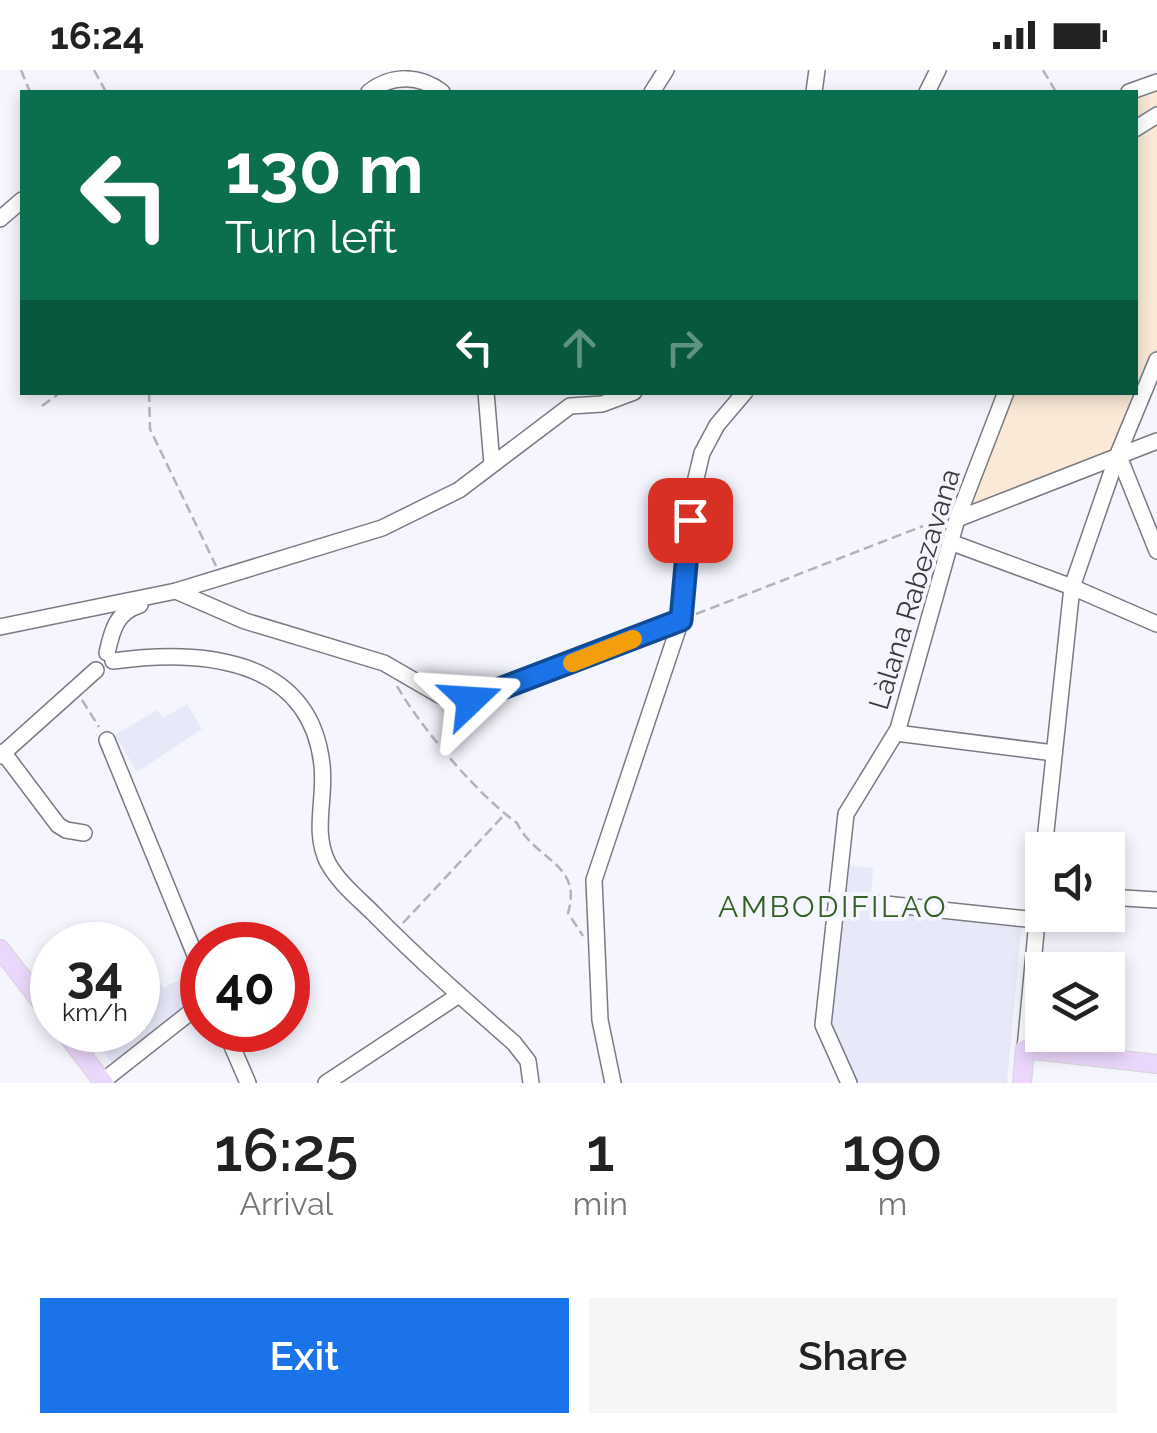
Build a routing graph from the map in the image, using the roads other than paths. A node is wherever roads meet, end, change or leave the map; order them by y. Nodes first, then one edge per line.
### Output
1 (373, 90) edge
2 (439, 90) edge
3 (20, 202) edge
4 (0, 219) edge
5 (1157, 360) edge
6 (486, 395) edge
7 (626, 395) edge
8 (744, 395) edge
9 (1005, 395) edge
10 (570, 399) edge
11 (1157, 441) edge
12 (1118, 454) junction
13 (492, 464) junction
14 (957, 519) junction
15 (1156, 541) edge
16 (950, 542) junction
17 (1072, 587) junction
18 (176, 591) junction
19 (116, 604) junction
20 (681, 620) junction
21 (1157, 624) edge
22 (0, 627) edge
23 (108, 655) junction
24 (896, 733) junction
25 (107, 740) road end
26 (1054, 753) junction
27 (2, 754) edge
28 (1046, 832) edge
29 (84, 833) dead end
30 (1125, 898) edge
31 (1157, 900) edge
32 (876, 904) dead end
33 (1025, 919) edge
34 (182, 922) edge
35 (0, 949) edge
36 (30, 988) edge
37 (459, 995) junction
38 (180, 1022) edge
39 (1025, 1049) edge
40 (81, 1052) edge
41 (235, 1052) edge
42 (1051, 1052) edge
43 (1157, 1064) edge
44 (104, 1082) edge
45 (248, 1083) edge
46 (326, 1083) edge
47 (532, 1083) edge
48 (614, 1083) edge
49 (849, 1083) edge
50 (1022, 1083) edge

1 - 2 street
3 - 4 street
5 - 12 street
6 - 13 street
7 - 10 street
8 - 20 street
9 - 14 street, Làlana Rabezavana
10 - 13 street
11 - 12 street
12 - 14 street
12 - 15 street
12 - 17 street
13 - 18 street
14 - 16 street, Làlana Rabezavana
16 - 17 street
16 - 24 street, Làlana Rabezavana
17 - 21 street
17 - 26 street
18 - 19 street
18 - 20 street
18 - 23 street
19 - 22 street
19 - 23 street
20 - 48 street
23 - 27 street
23 - 37 street
24 - 26 street
24 - 49 street, Làlana Rabezavana
25 - 34 street
26 - 28 street
27 - 29 street
30 - 31 street
32 - 33 street
35 - 36 main road
37 - 46 street
37 - 47 street
38 - 44 street
39 - 50 main road
40 - 44 main road
41 - 45 street
42 - 43 main road

